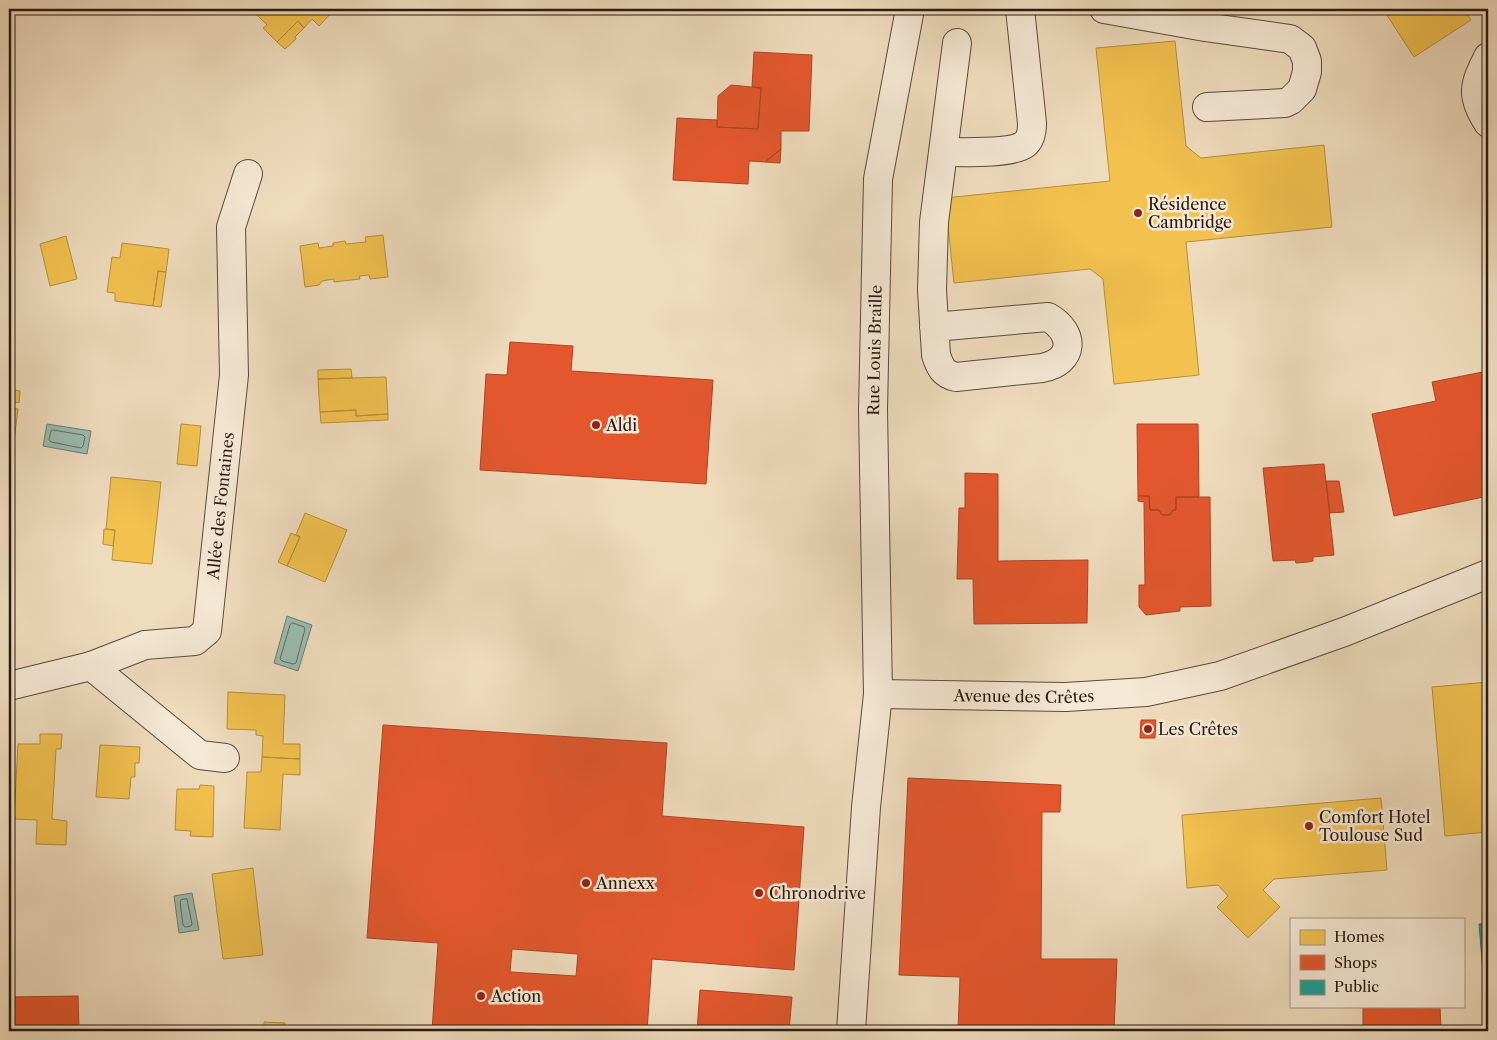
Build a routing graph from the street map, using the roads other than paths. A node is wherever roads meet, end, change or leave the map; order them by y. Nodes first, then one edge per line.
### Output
1 (910, 9) edge
2 (1020, 9) edge
3 (1104, 9) edge
4 (957, 43) dead end
5 (1488, 57) edge
6 (1207, 108) dead end
7 (1488, 123) edge
8 (944, 152) junction
9 (248, 174) dead end
10 (934, 327) dead end
11 (1488, 574) edge
12 (92, 666) junction
13 (9, 686) edge
14 (878, 694) junction
15 (225, 758) dead end
16 (852, 1031) edge

1 - 14 street, Rue Louis Braille
2 - 8 street
3 - 6 street
4 - 8 street
5 - 7 street
8 - 10 street
9 - 12 street, Allée des Fontaines
11 - 14 street, Avenue des Crêtes
12 - 13 street, Allée des Fontaines
12 - 15 street
14 - 16 street

